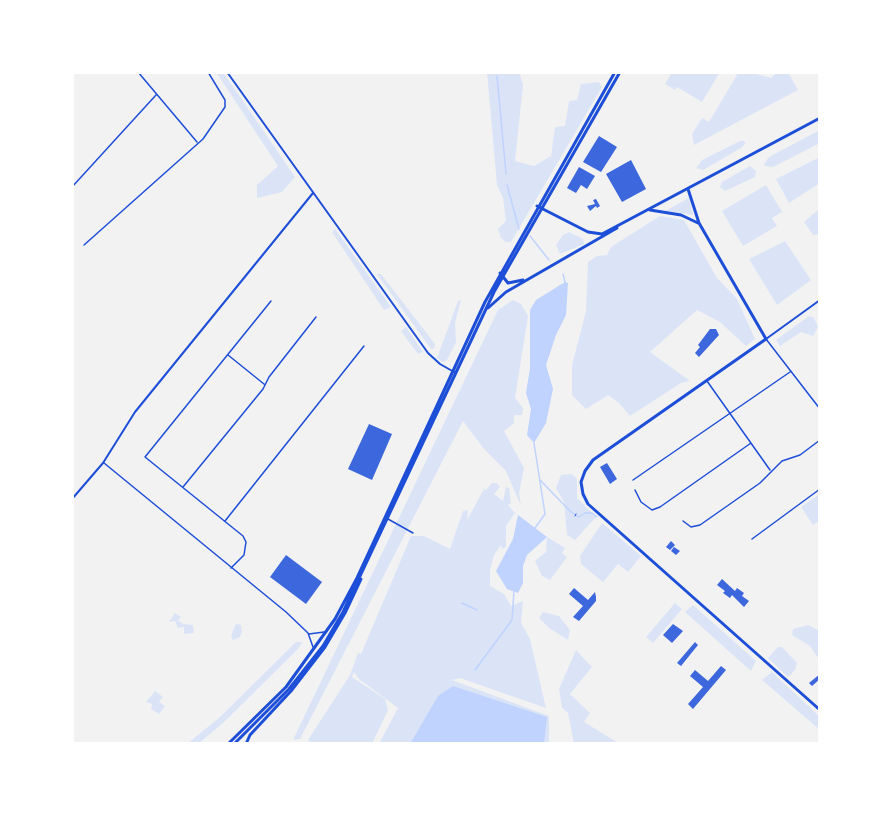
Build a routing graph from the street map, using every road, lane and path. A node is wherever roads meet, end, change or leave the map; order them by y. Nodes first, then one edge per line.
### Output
1 (138, 72) edge
2 (208, 72) edge
3 (227, 72) edge
4 (617, 72) edge
5 (156, 95) junction
6 (820, 118) edge
7 (198, 142) junction
8 (72, 187) edge
9 (688, 189) junction
10 (550, 191) junction
11 (313, 194) junction
12 (539, 207) junction
13 (648, 210) junction
14 (548, 212) junction
15 (629, 220) junction
16 (699, 223) junction
17 (584, 231) junction
18 (84, 245) dead end
19 (589, 245) junction
20 (501, 275) junction
21 (533, 276) junction
22 (820, 300) edge
23 (271, 301) dead end
24 (482, 315) junction
25 (316, 317) dead end
26 (766, 339) junction
27 (363, 346) dead end
28 (228, 354) junction
29 (458, 360) junction
30 (453, 371) junction
31 (790, 372) junction
32 (707, 380) junction
33 (265, 385) junction
34 (820, 409) edge
35 (730, 413) junction
36 (820, 440) edge
37 (751, 443) junction
38 (103, 463) junction
39 (770, 471) junction
40 (633, 480) dead end
41 (183, 488) junction
42 (820, 489) edge
43 (635, 490) dead end
44 (72, 499) edge
45 (388, 519) junction
46 (683, 521) dead end
47 (224, 522) junction
48 (413, 533) dead end
49 (752, 538) dead end
50 (231, 568) junction
51 (361, 579) junction
52 (335, 619) junction
53 (308, 633) junction
54 (298, 673) junction
55 (820, 710) edge
56 (228, 744) edge
57 (234, 744) edge
58 (246, 744) edge

1 - 5 street
2 - 7 street
3 - 11 street
4 - 10 main road
4 - 12 main road
5 - 7 street
5 - 8 street
6 - 9 main road
7 - 18 street
9 - 13 main road
9 - 16 main road
10 - 12 main road
10 - 14 main road
11 - 30 street
11 - 38 street
12 - 14 main road
12 - 20 main road
13 - 15 main road
13 - 16 main road
14 - 17 main road
15 - 17 main road
15 - 19 main road
16 - 26 main road
17 - 19 main road
19 - 21 main road
20 - 21 main road
20 - 24 main road
20 - 29 main road
21 - 24 main road
22 - 26 street
23 - 28 street
24 - 29 main road
25 - 33 street
26 - 31 street
26 - 32 main road
27 - 47 street
28 - 33 street
28 - 41 street
29 - 30 main road
30 - 45 main road
30 - 52 main road
31 - 34 street
31 - 35 street
32 - 35 street
32 - 55 main road
33 - 41 street
35 - 37 street
35 - 40 street
36 - 39 street
37 - 39 street
37 - 43 street
38 - 44 street
38 - 50 street
39 - 46 street
41 - 47 street
42 - 49 street
45 - 48 street
45 - 51 main road
47 - 50 street
50 - 53 street
51 - 57 main road
51 - 58 main road
52 - 53 street
52 - 54 main road
53 - 54 street
54 - 56 main road

